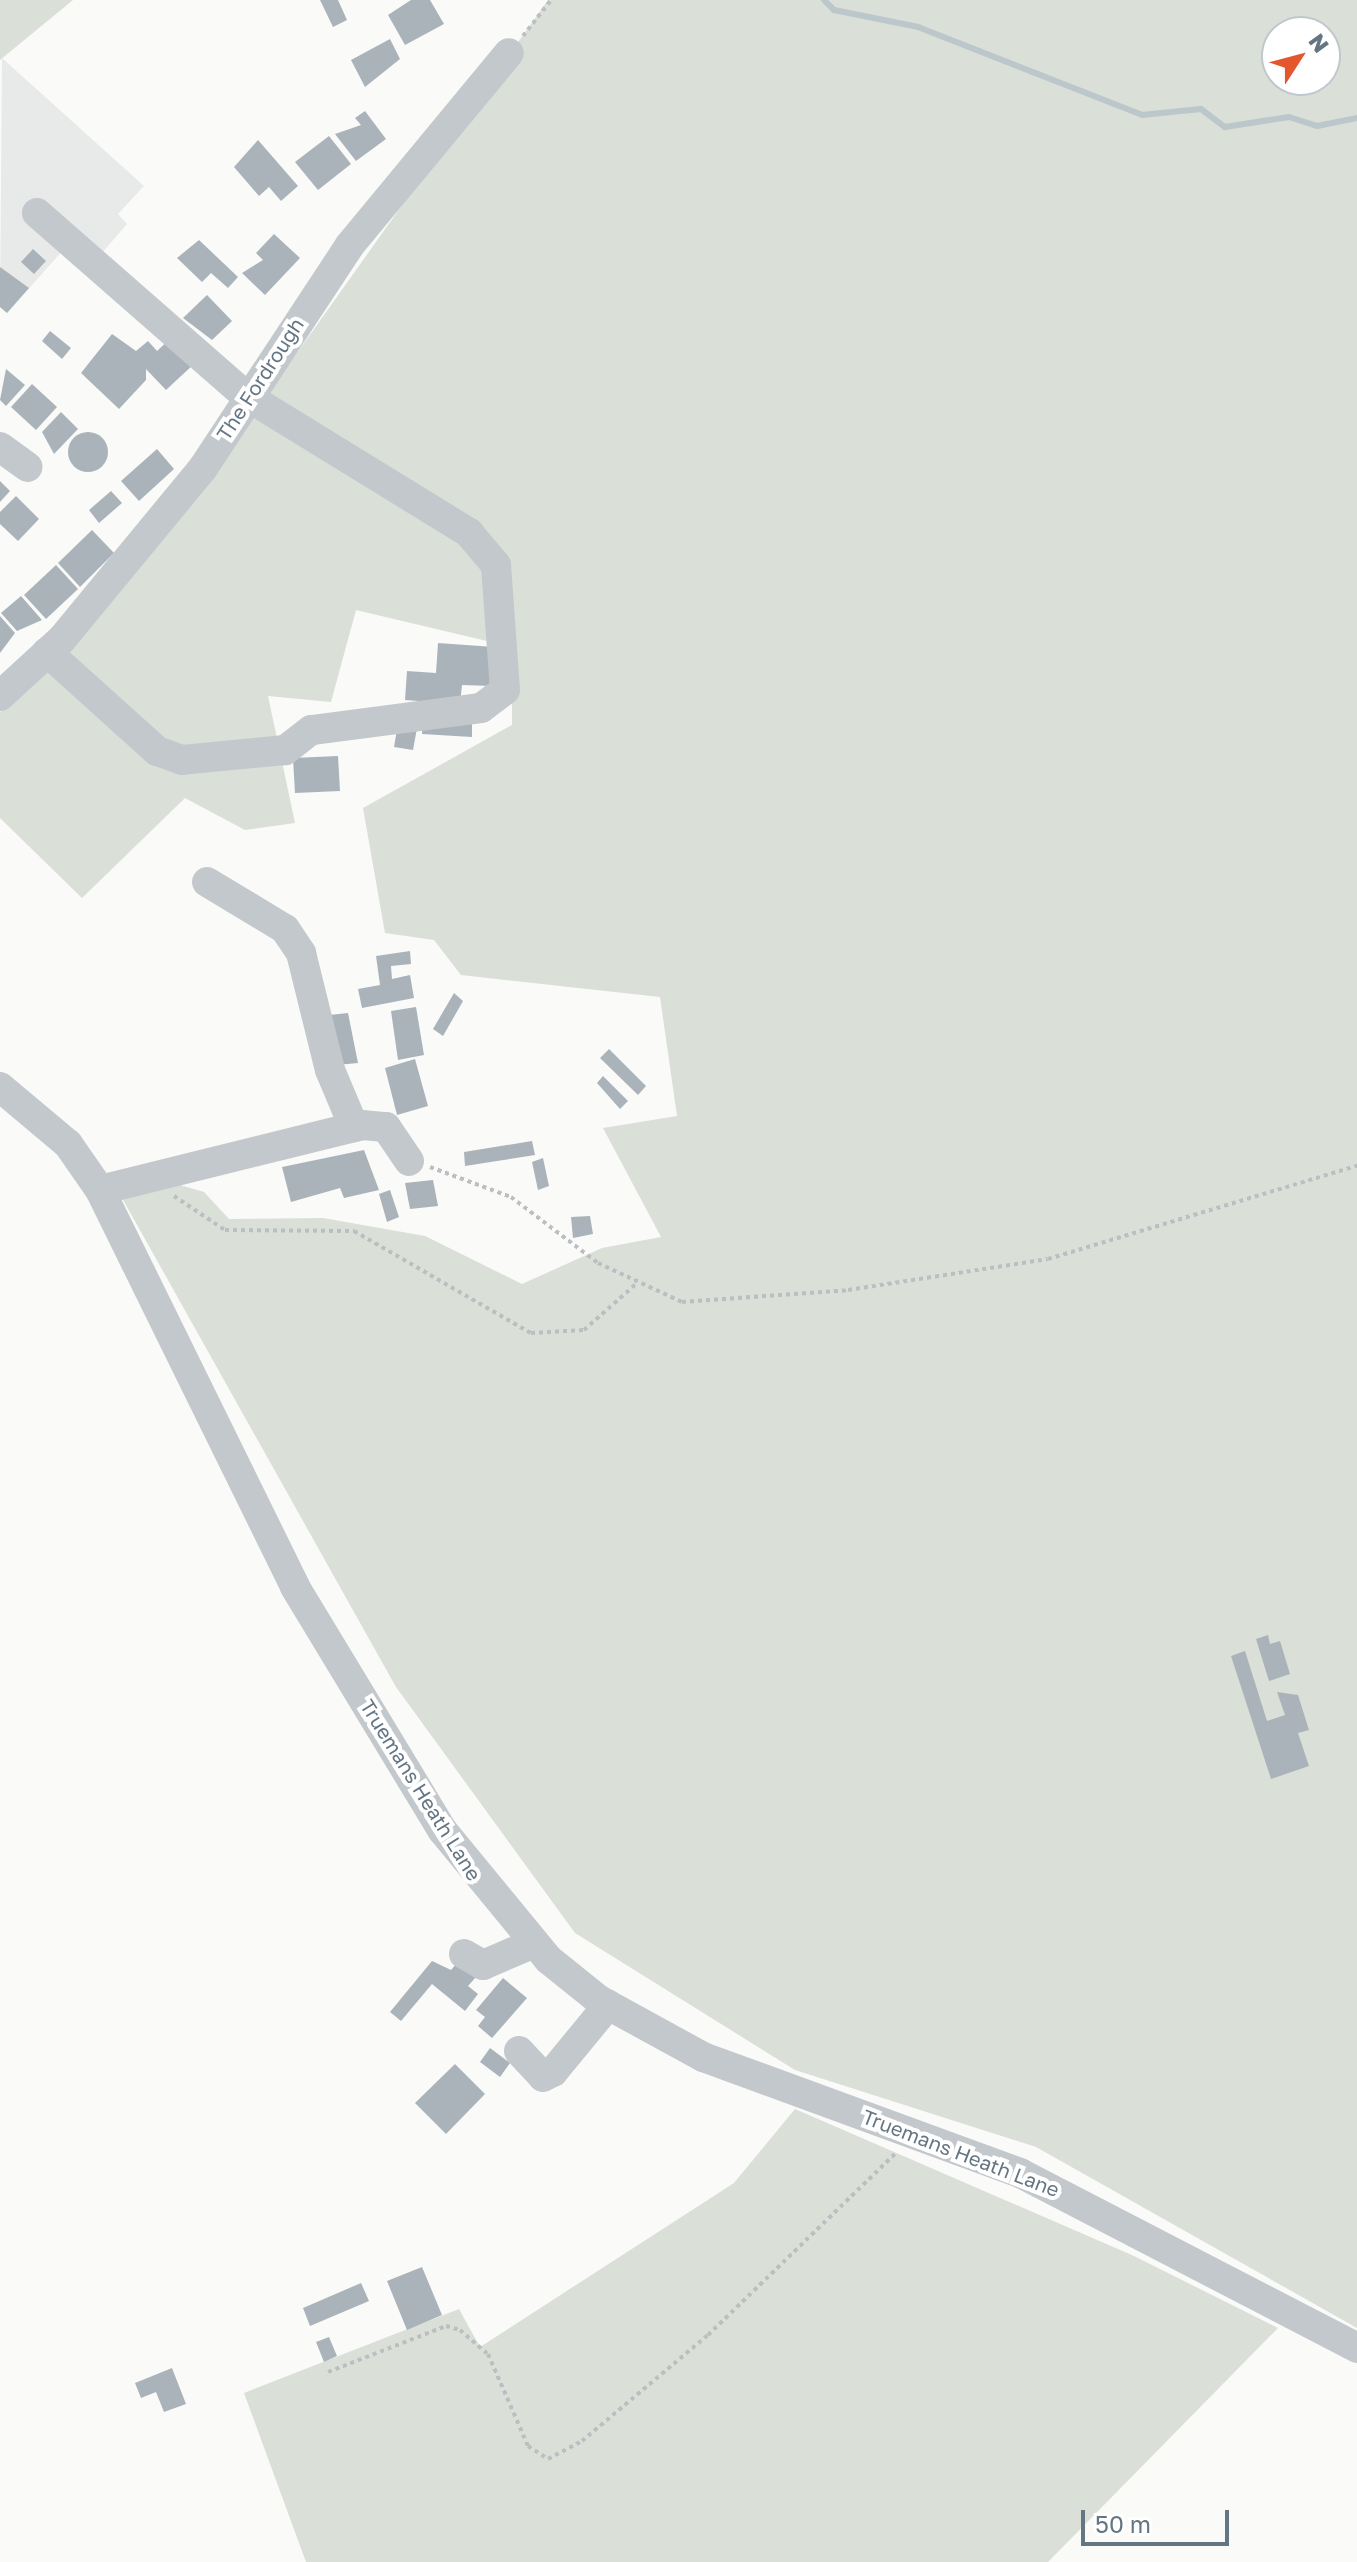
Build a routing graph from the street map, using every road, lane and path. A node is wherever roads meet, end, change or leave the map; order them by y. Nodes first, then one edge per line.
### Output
1 (551, 0) edge
2 (509, 53) joint
3 (37, 213) dead end
4 (245, 395) junction
5 (0, 447) edge
6 (28, 467) dead end
7 (47, 652) junction
8 (0, 696) edge
9 (207, 882) dead end
10 (0, 1087) edge
11 (354, 1127) junction
12 (409, 1161) joint
13 (1357, 1166) edge
14 (100, 1190) junction
15 (166, 1191) dead end
16 (636, 1284) junction
17 (534, 1943) junction
18 (464, 1954) dead end
19 (608, 2005) junction
20 (519, 2051) dead end
21 (914, 2132) junction
22 (1357, 2348) edge
23 (328, 2372) dead end

1 - 2 path
2 - 4 street, The Fordrough
3 - 4 street
4 - 7 street, The Fordrough
4 - 7 street
5 - 6 street
7 - 8 street, The Fordrough
9 - 11 street
10 - 14 street, Truemans Heath Lane
11 - 12 street
11 - 14 street
12 - 16 path
13 - 16 path
14 - 17 street, Truemans Heath Lane
15 - 16 path
17 - 18 street
17 - 19 street, Truemans Heath Lane
19 - 20 street
19 - 21 street, Truemans Heath Lane
21 - 22 street, Truemans Heath Lane
21 - 23 path

